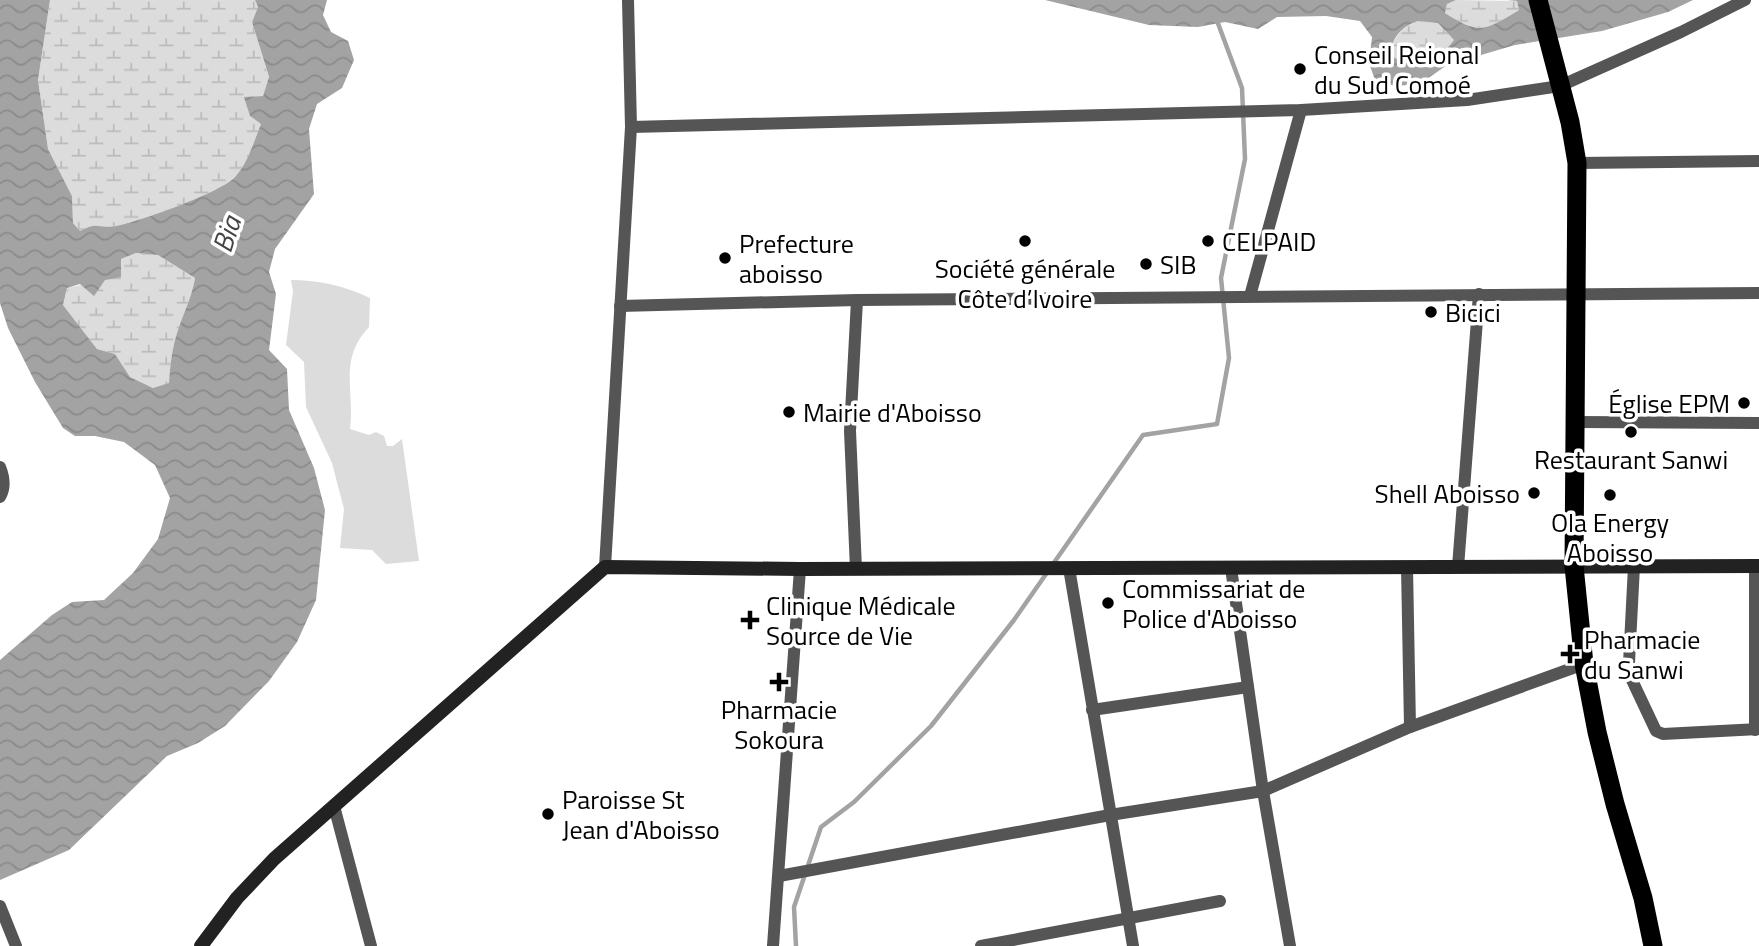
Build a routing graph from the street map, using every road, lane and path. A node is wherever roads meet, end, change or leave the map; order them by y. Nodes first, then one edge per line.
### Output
1 (628, 0) edge
2 (1538, 0) edge
3 (1745, 0) edge
4 (1560, 86) junction
5 (1301, 110) junction
6 (631, 127) junction
7 (1759, 161) edge
8 (1577, 163) junction
9 (1759, 293) edge
10 (1479, 294) junction
11 (1250, 296) junction
12 (1576, 296) junction
13 (857, 300) junction
14 (620, 306) junction
15 (1575, 422) junction
16 (1759, 423) edge
17 (0, 467) edge
18 (0, 497) edge
19 (1574, 566) junction
20 (1634, 566) junction
21 (1757, 566) edge
22 (605, 567) junction
23 (1406, 567) junction
24 (1458, 567) junction
25 (1069, 568) junction
26 (1231, 568) junction
27 (800, 569) junction
28 (856, 569) junction
29 (1584, 664) junction
30 (1248, 687) junction
31 (1092, 710) junction
32 (1410, 727) junction
33 (1757, 729) edge
34 (1263, 791) junction
35 (334, 806) junction
36 (1110, 815) junction
37 (779, 876) junction
38 (1220, 901) dead end
39 (0, 906) edge
40 (1129, 918) junction
41 (16, 946) edge
42 (201, 946) edge
43 (371, 946) edge
44 (773, 946) edge
45 (981, 946) edge
46 (1133, 946) edge
47 (1290, 946) edge
48 (1653, 946) edge

1 - 6 street
2 - 4 highway
3 - 4 street
4 - 5 street
4 - 8 highway
5 - 6 street
5 - 11 street
6 - 14 street
7 - 8 street
8 - 12 highway
9 - 12 street
10 - 11 street
10 - 12 street
10 - 24 street
11 - 13 street
12 - 15 highway
13 - 14 street
13 - 28 street
14 - 22 street
15 - 16 street
15 - 19 highway
17 - 18 street
19 - 20 main road
19 - 24 main road
19 - 29 highway
20 - 21 main road
20 - 33 street
21 - 33 street
22 - 27 main road
22 - 35 main road
23 - 24 main road
23 - 26 main road
23 - 32 street
25 - 26 main road
25 - 28 main road
25 - 31 street
26 - 30 street
27 - 28 main road
27 - 37 street
29 - 32 street
29 - 48 highway
30 - 31 street
30 - 34 street
31 - 36 street
32 - 34 street
34 - 36 street
34 - 47 street
35 - 42 main road
35 - 43 street
36 - 37 street
36 - 40 street
37 - 44 street
38 - 40 street
39 - 41 street
40 - 45 street
40 - 46 street

